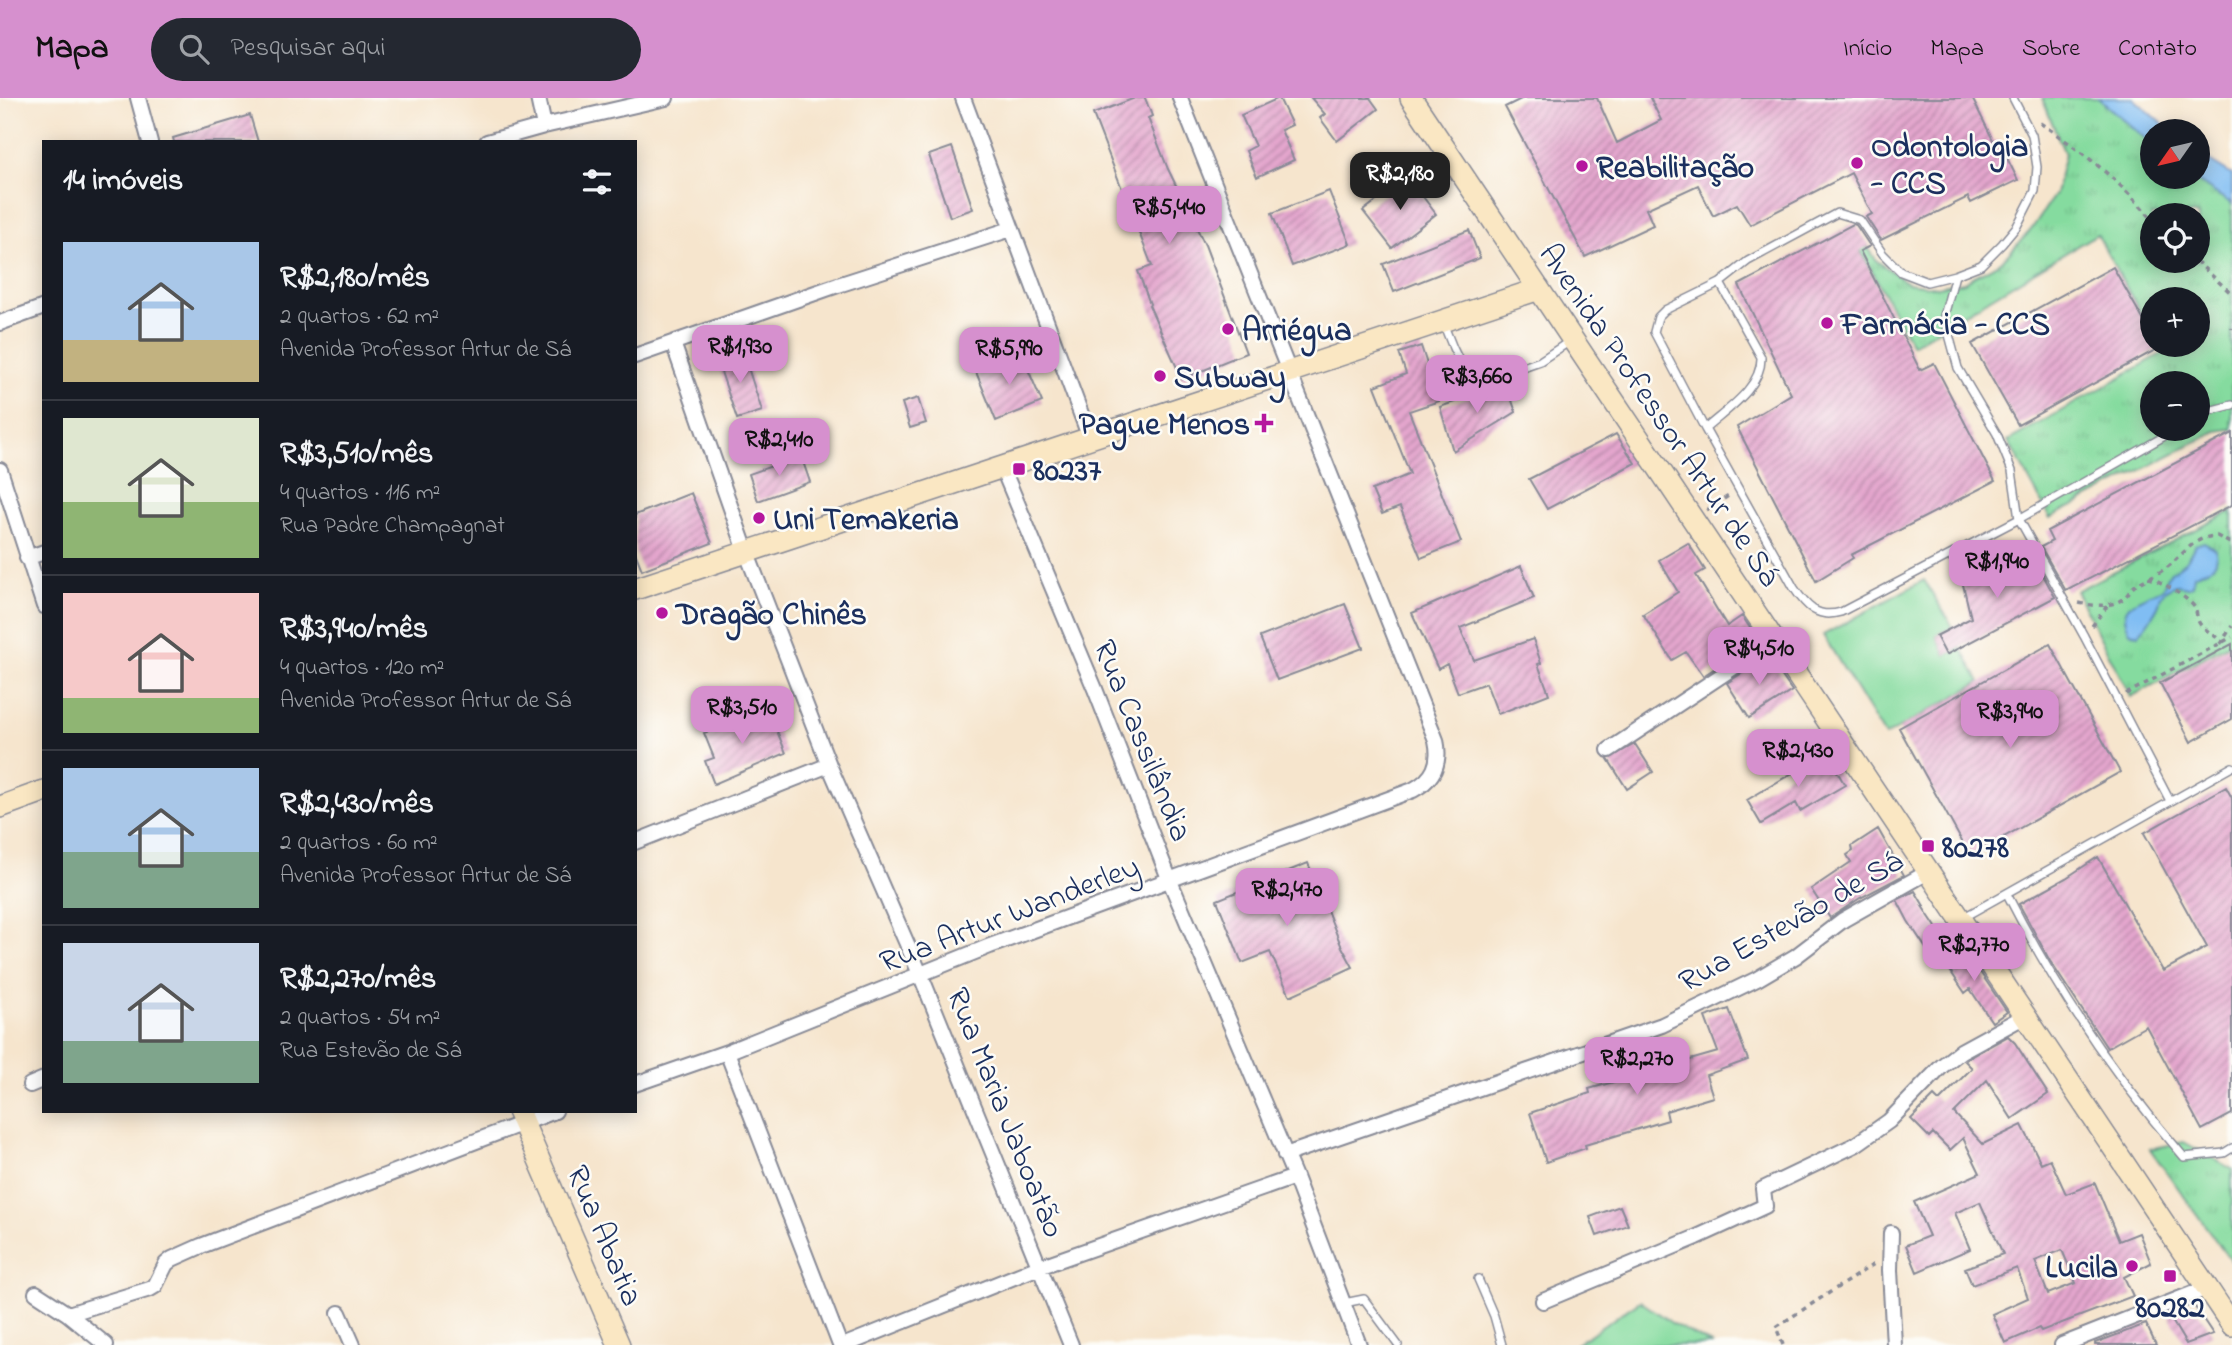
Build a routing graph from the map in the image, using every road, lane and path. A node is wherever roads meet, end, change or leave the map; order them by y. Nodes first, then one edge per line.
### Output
1 (138, 98) edge
2 (538, 98) edge
3 (666, 98) edge
4 (963, 98) edge
5 (1180, 98) edge
6 (1411, 98) edge
7 (2013, 98) edge
8 (2020, 110) junction
9 (544, 126) junction
10 (149, 140) edge
11 (494, 140) edge
12 (2140, 205) edge
13 (1012, 229) junction
14 (2210, 273) edge
15 (1955, 275) junction
16 (1720, 283) junction
17 (1539, 289) junction
18 (2232, 293) edge
19 (42, 308) edge
20 (1442, 321) junction
21 (0, 323) edge
22 (1573, 338) junction
23 (673, 343) junction
24 (637, 355) edge
25 (1288, 371) junction
26 (2232, 405) edge
27 (2210, 411) edge
28 (1705, 429) junction
29 (1090, 438) junction
30 (2156, 441) edge
31 (1002, 467) junction
32 (0, 471) edge
33 (1738, 490) junction
34 (1694, 519) junction
35 (2019, 519) junction
36 (2232, 544) edge
37 (746, 551) junction
38 (42, 553) edge
39 (27, 558) junction
40 (2148, 578) junction
41 (637, 588) edge
42 (42, 600) edge
43 (2064, 600) junction
44 (2108, 605) junction
45 (2232, 626) edge
46 (2084, 636) junction
47 (2232, 637) edge
48 (1775, 640) junction
49 (2221, 643) junction
50 (2116, 699) junction
51 (1609, 750) dead end
52 (829, 765) junction
53 (2232, 767) edge
54 (42, 792) edge
55 (2170, 801) junction
56 (0, 807) edge
57 (637, 841) edge
58 (1928, 872) junction
59 (1170, 881) junction
60 (2007, 894) junction
61 (1959, 919) junction
62 (921, 976) junction
63 (2025, 1016) junction
64 (727, 1052) junction
65 (637, 1083) edge
66 (543, 1113) edge
67 (520, 1117) edge
68 (2232, 1148) edge
69 (1285, 1155) junction
70 (1295, 1177) junction
71 (1891, 1233) dead end
72 (1890, 1254) junction
73 (1039, 1267) junction
74 (1478, 1279) dead end
75 (2207, 1288) junction
76 (36, 1293) dead end
77 (1544, 1301) dead end
78 (1343, 1303) junction
79 (339, 1313) dead end
80 (68, 1314) junction
81 (2232, 1325) edge
82 (106, 1345) edge
83 (353, 1345) edge
84 (619, 1345) edge
85 (842, 1345) edge
86 (1070, 1345) edge
87 (1359, 1345) edge
88 (1398, 1345) edge
89 (1502, 1345) edge
90 (1783, 1345) edge
91 (1894, 1345) edge
92 (2062, 1345) edge

1 - 10 street
2 - 9 street
3 - 9 street
4 - 13 street
5 - 25 street
6 - 17 street, Avenida Professor Artur de Sá
7 - 8 lane
8 - 12 path
8 - 15 lane
9 - 11 street
13 - 23 street
13 - 29 street
14 - 18 path
15 - 16 lane
15 - 35 lane
16 - 28 lane
16 - 28 lane
17 - 20 street
17 - 22 street, Avenida Professor Artur de Sá
19 - 21 street
20 - 22 lane
20 - 25 street
22 - 34 street, Avenida Professor Artur de Sá
23 - 24 street
23 - 37 street, Rua Maria Jaboatão
25 - 29 street
25 - 59 street, Rua Artur Wanderley
26 - 27 lane
28 - 33 lane
29 - 31 street
30 - 35 lane
31 - 37 street
31 - 59 street, Rua Cassilândia
32 - 39 street
33 - 34 path
33 - 35 lane
34 - 48 street, Avenida Professor Artur de Sá
35 - 43 lane
36 - 40 path
37 - 41 street
37 - 52 street, Rua Maria Jaboatão
38 - 39 street
39 - 42 street
40 - 44 path
40 - 49 path
43 - 44 path
43 - 46 lane
44 - 46 path
45 - 49 path
46 - 50 lane
47 - 49 path
48 - 51 street
48 - 58 street, Avenida Professor Artur de Sá
49 - 50 path
50 - 55 lane
52 - 57 street
52 - 62 street, Rua Maria Jaboatão
53 - 55 lane
54 - 56 street
55 - 60 lane
58 - 61 street, Avenida Professor Artur de Sá
58 - 69 street, Rua Estevão de Sá
59 - 62 street, Rua Artur Wanderley
59 - 69 street, Rua Cassilândia
60 - 61 lane
60 - 68 lane
61 - 63 street, Avenida Professor Artur de Sá
62 - 64 street, Rua Artur Wanderley
62 - 73 street, Rua Maria Jaboatão
63 - 75 street, Avenida Professor Artur de Sá
63 - 77 street
64 - 65 street, Rua Artur Wanderley
64 - 85 street
66 - 67 street
67 - 80 street
67 - 84 street, Rua Abatia
69 - 70 street, Rua Cassilândia
70 - 73 street
70 - 78 street, Rua Cassilândia
71 - 72 street
72 - 90 path
72 - 91 street
73 - 85 street
73 - 86 street, Rua Maria Jaboatão
74 - 89 lane
75 - 81 street, Avenida Professor Artur de Sá
75 - 92 street
76 - 80 street
78 - 87 street, Rua Cassilândia
78 - 88 lane
79 - 83 street
80 - 82 street

